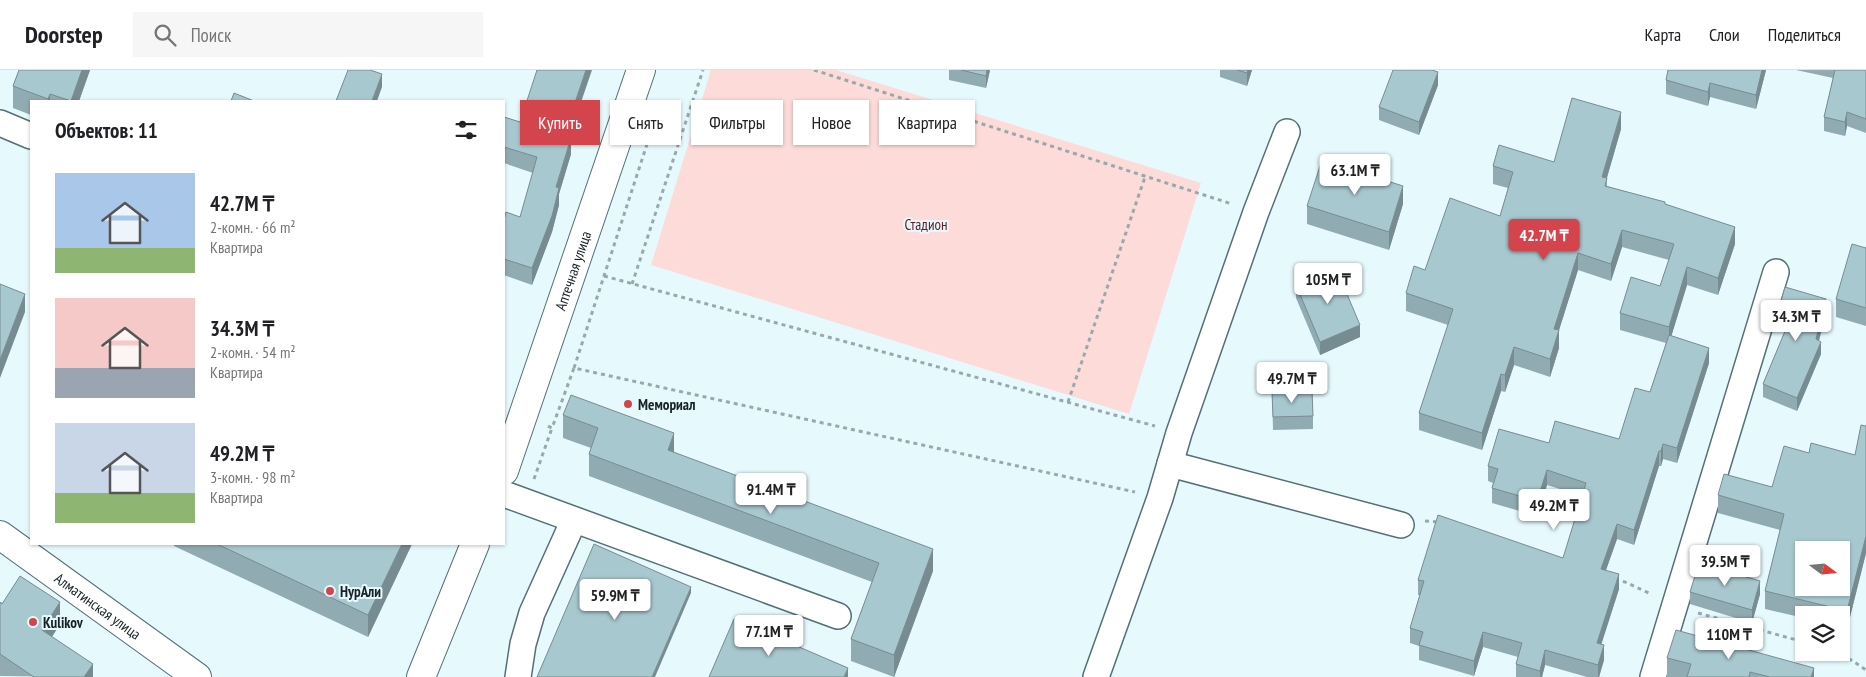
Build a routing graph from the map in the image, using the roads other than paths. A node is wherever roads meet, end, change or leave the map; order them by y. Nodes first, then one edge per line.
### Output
1 (641, 70) edge
2 (0, 123) edge
3 (1287, 132) dead end
4 (30, 136) edge
5 (1776, 272) dead end
6 (1170, 464) junction
7 (505, 468) edge
8 (515, 498) edge
9 (574, 520) junction
10 (1401, 525) road end
11 (0, 535) edge
12 (475, 545) edge
13 (838, 616) dead end
14 (197, 677) edge
15 (421, 677) edge
16 (518, 677) edge
17 (1096, 677) edge
18 (1653, 677) edge

1 - 7 main road, Аптечная улица
2 - 4 street
3 - 6 street
5 - 18 street
6 - 10 street
6 - 17 street
8 - 9 street
9 - 13 street
9 - 16 street
11 - 14 main road, Алматинская улица
12 - 15 main road

